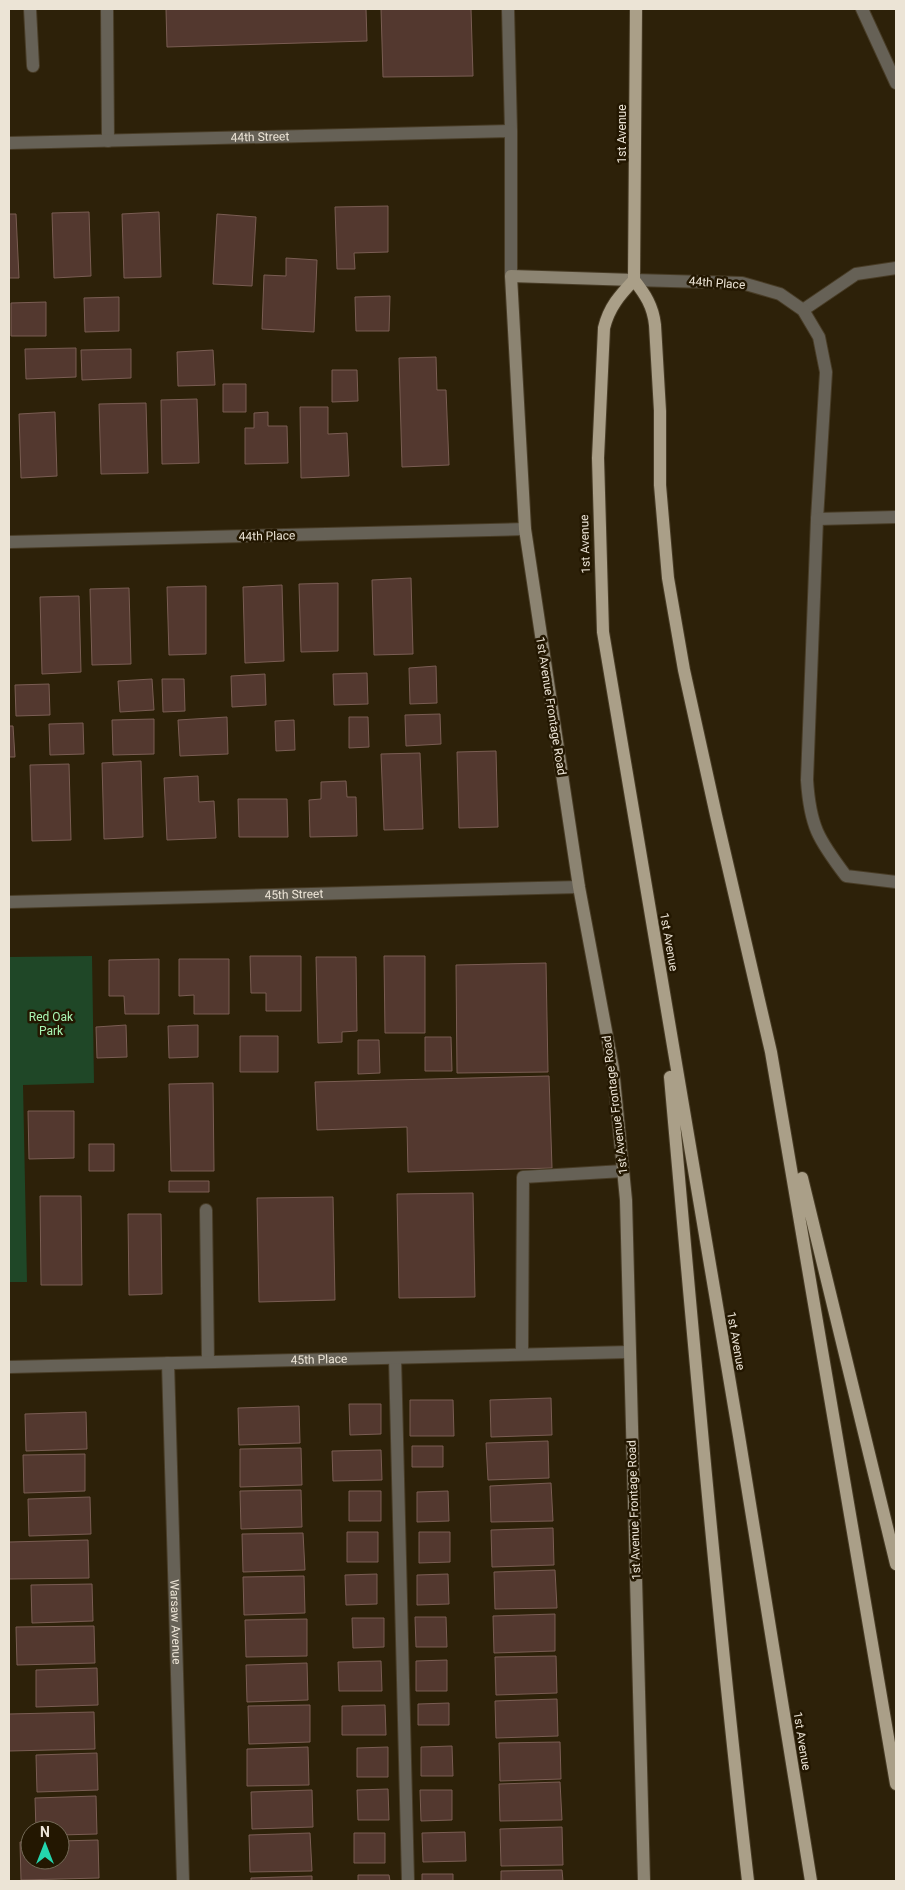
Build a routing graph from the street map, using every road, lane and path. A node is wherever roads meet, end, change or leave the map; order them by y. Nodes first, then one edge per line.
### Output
1 (30, 9) edge
2 (107, 9) edge
3 (508, 9) edge
4 (636, 9) edge
5 (862, 9) edge
6 (33, 66) dead end
7 (896, 83) edge
8 (510, 132) junction
9 (108, 141) junction
10 (9, 143) edge
11 (896, 268) edge
12 (510, 276) junction
13 (634, 280) junction
14 (803, 310) junction
15 (896, 517) edge
16 (817, 519) junction
17 (525, 529) junction
18 (9, 542) edge
19 (896, 882) edge
20 (580, 887) junction
21 (9, 902) edge
22 (660, 974) junction
23 (771, 1052) junction
24 (623, 1171) junction
25 (206, 1210) dead end
26 (629, 1352) junction
27 (522, 1354) junction
28 (395, 1358) junction
29 (208, 1362) junction
30 (168, 1363) junction
31 (9, 1367) edge
32 (896, 1564) edge
33 (896, 1784) edge
34 (183, 1881) edge
35 (408, 1881) edge
36 (644, 1881) edge
37 (748, 1881) edge
38 (811, 1881) edge

1 - 6 street
2 - 9 street
3 - 8 street
4 - 13 main road, 1st Avenue
5 - 7 street
8 - 9 street, 44th Street
8 - 12 street
9 - 10 street, 44th Street
11 - 14 street
12 - 13 street, 44th Place
12 - 17 street, 1st Avenue Frontage Road
13 - 14 street, 44th Place
13 - 22 main road, 1st Avenue
13 - 23 main road
14 - 16 street, 44th Place
15 - 16 street
16 - 19 street, 44th Place
17 - 18 street, 44th Place
17 - 20 street, 1st Avenue Frontage Road
20 - 21 street, 45th Street
20 - 24 street, 1st Avenue Frontage Road
22 - 37 main road
22 - 38 main road, 1st Avenue
23 - 32 main road
23 - 33 main road
24 - 26 street, 1st Avenue Frontage Road
24 - 27 street
25 - 29 street
26 - 27 street, 45th Place
26 - 36 street, 1st Avenue Frontage Road
27 - 28 street, 45th Place
28 - 29 street, 45th Place
28 - 35 street
29 - 30 street, 45th Place
30 - 31 street, 45th Place
30 - 34 street, Warsaw Avenue

